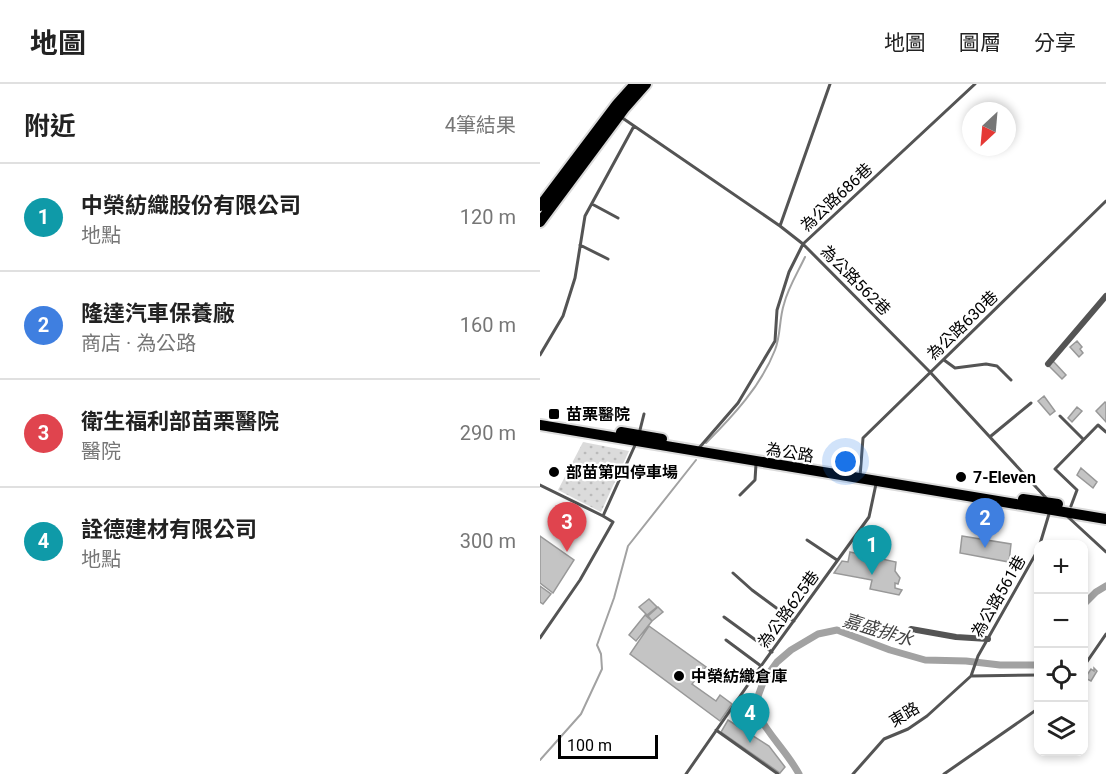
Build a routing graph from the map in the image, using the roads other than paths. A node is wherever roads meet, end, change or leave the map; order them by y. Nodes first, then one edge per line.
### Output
1 (635, 84) edge
2 (646, 84) edge
3 (830, 84) edge
4 (975, 84) edge
5 (615, 113) junction
6 (634, 126) junction
7 (1106, 201) edge
8 (592, 204) junction
9 (540, 206) edge
10 (618, 218) dead end
11 (540, 222) edge
12 (780, 226) junction
13 (580, 244) junction
14 (803, 244) junction
15 (608, 259) dead end
16 (1106, 296) edge
17 (540, 355) edge
18 (944, 360) junction
19 (1048, 364) dead end
20 (930, 372) junction
21 (1011, 380) dead end
22 (1032, 403) dead end
23 (644, 414) dead end
24 (1060, 416) dead end
25 (540, 418) edge
26 (540, 425) edge
27 (1106, 432) edge
28 (991, 436) junction
29 (638, 439) junction
30 (1083, 439) junction
31 (698, 449) junction
32 (756, 462) junction
33 (860, 475) junction
34 (877, 478) junction
35 (540, 484) edge
36 (740, 495) dead end
37 (1050, 507) junction
38 (1067, 509) junction
39 (1106, 512) edge
40 (603, 516) junction
41 (1106, 519) edge
42 (807, 540) dead end
43 (1041, 540) edge
44 (1106, 552) edge
45 (1034, 555) edge
46 (837, 560) junction
47 (734, 573) dead end
48 (724, 617) dead end
49 (794, 621) junction
50 (911, 629) dead end
51 (1106, 634) edge
52 (540, 638) edge
53 (987, 639) junction
54 (726, 640) dead end
55 (772, 652) junction
56 (1088, 659) edge
57 (761, 666) junction
58 (1034, 675) edge
59 (971, 676) junction
60 (1034, 711) edge
61 (716, 730) junction
62 (686, 774) edge
63 (778, 774) edge
64 (853, 774) edge
65 (944, 774) edge

1 - 5 main road
2 - 5 main road
3 - 12 lane
4 - 14 lane, 為公路686巷
5 - 6 lane, 為公路562巷
5 - 9 main road
5 - 11 main road
6 - 8 lane
6 - 12 lane, 為公路562巷
7 - 18 lane, 為公路630巷
8 - 10 lane
8 - 13 lane
12 - 14 lane, 為公路562巷
13 - 15 lane
13 - 17 lane
14 - 20 lane, 為公路562巷
14 - 31 lane, 為公路686巷
16 - 19 street
18 - 20 lane, 為公路630巷
18 - 21 lane
20 - 28 lane, 為公路562巷
20 - 33 lane, 為公路630巷
22 - 28 lane
23 - 29 lane
24 - 30 lane
25 - 29 main road, 為公路
26 - 29 main road, 為公路
27 - 30 lane
28 - 37 lane, 為公路562巷
29 - 31 main road, 為公路
29 - 40 lane
30 - 38 lane
31 - 32 main road, 為公路
31 - 33 main road, 為公路
32 - 33 main road, 為公路
32 - 36 lane
33 - 34 main road, 為公路
34 - 37 main road, 為公路
34 - 46 lane, 為公路625巷
35 - 40 lane
37 - 38 main road, 為公路
37 - 43 lane, 為公路561巷
38 - 39 main road, 為公路
38 - 41 main road, 為公路
38 - 44 lane
40 - 52 lane
42 - 46 lane
45 - 53 lane, 為公路561巷
46 - 49 lane, 為公路625巷
47 - 49 lane
48 - 55 lane
49 - 55 lane, 為公路625巷
50 - 53 street
51 - 56 lane
53 - 59 lane, 為公路561巷
54 - 57 lane
55 - 57 lane, 為公路625巷
57 - 61 lane, 為公路625巷
58 - 59 lane
59 - 64 lane, 東路
60 - 65 lane
61 - 62 lane, 為公路625巷
61 - 63 lane

